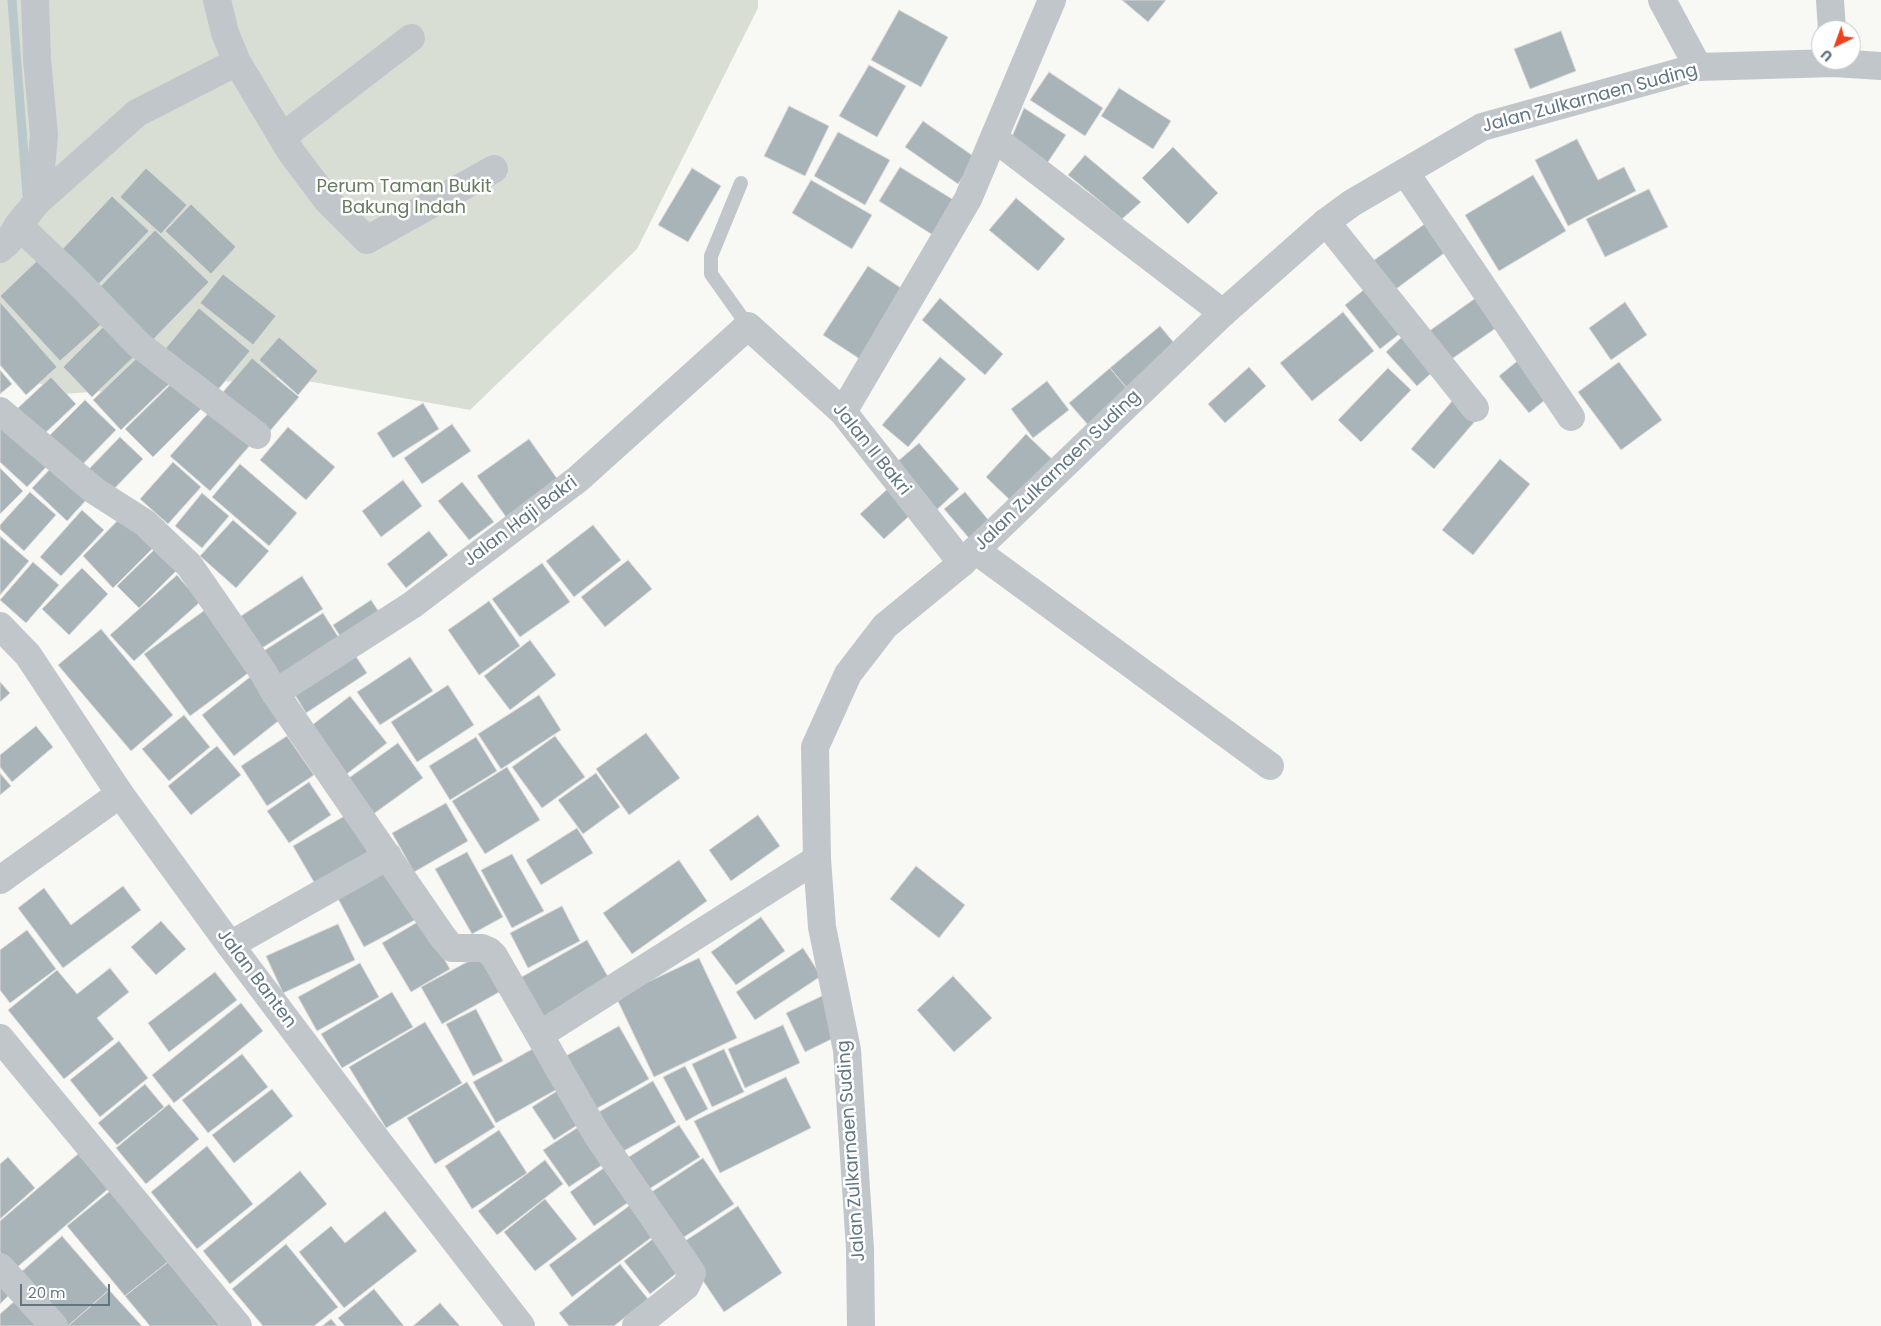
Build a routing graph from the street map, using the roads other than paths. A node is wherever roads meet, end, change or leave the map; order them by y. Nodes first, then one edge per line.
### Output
1 (35, 0) edge
2 (217, 0) edge
3 (1052, 0) edge
4 (1662, 0) edge
5 (1830, 0) edge
6 (1831, 20) edge
7 (411, 38) dead end
8 (237, 62) junction
9 (1811, 62) edge
10 (1861, 64) edge
11 (1881, 66) edge
12 (1698, 68) junction
13 (282, 137) junction
14 (994, 138) junction
15 (494, 169) dead end
16 (1405, 172) junction
17 (741, 183) dead end
18 (38, 201) junction
19 (1326, 222) junction
20 (18, 225) junction
21 (0, 249) edge
22 (1223, 313) junction
23 (748, 326) junction
24 (1475, 408) dead end
25 (0, 412) edge
26 (844, 412) junction
27 (1572, 417) dead end
28 (257, 435) dead end
29 (968, 557) junction
30 (0, 626) edge
31 (275, 693) junction
32 (1270, 766) dead end
33 (120, 794) junction
34 (388, 856) junction
35 (817, 859) junction
36 (0, 880) edge
37 (230, 945) junction
38 (540, 1034) junction
39 (5, 1054) edge
40 (0, 1266) edge
41 (54, 1326) edge
42 (238, 1326) edge
43 (521, 1326) edge
44 (636, 1326) edge
45 (861, 1326) edge

1 - 18 street
2 - 8 street
3 - 14 street
4 - 12 street
5 - 6 street
7 - 13 street
8 - 13 street
8 - 18 street
9 - 12 street, Jalan Zulkarnaen Suding
10 - 11 street, Jalan Zulkarnaen Suding
12 - 16 street, Jalan Zulkarnaen Suding
13 - 15 street
14 - 22 street
14 - 26 street
16 - 19 street, Jalan Zulkarnaen Suding
16 - 27 street
17 - 23 lane
18 - 20 street
19 - 22 street, Jalan Zulkarnaen Suding
19 - 24 street
20 - 21 street
20 - 28 street
22 - 29 street, Jalan Zulkarnaen Suding
23 - 26 street, Jalan II Bakri
23 - 31 street, Jalan Haji Bakri
25 - 31 street
26 - 29 street, Jalan II Bakri
29 - 32 street, Jalan II Bakri
29 - 35 street, Jalan Zulkarnaen Suding
30 - 33 street, Jalan Banten
31 - 34 street
33 - 36 street
33 - 37 street, Jalan Banten
34 - 37 street
34 - 38 street
35 - 38 street
35 - 45 street, Jalan Zulkarnaen Suding
37 - 43 street, Jalan Banten
38 - 44 street
39 - 42 street
40 - 41 street

